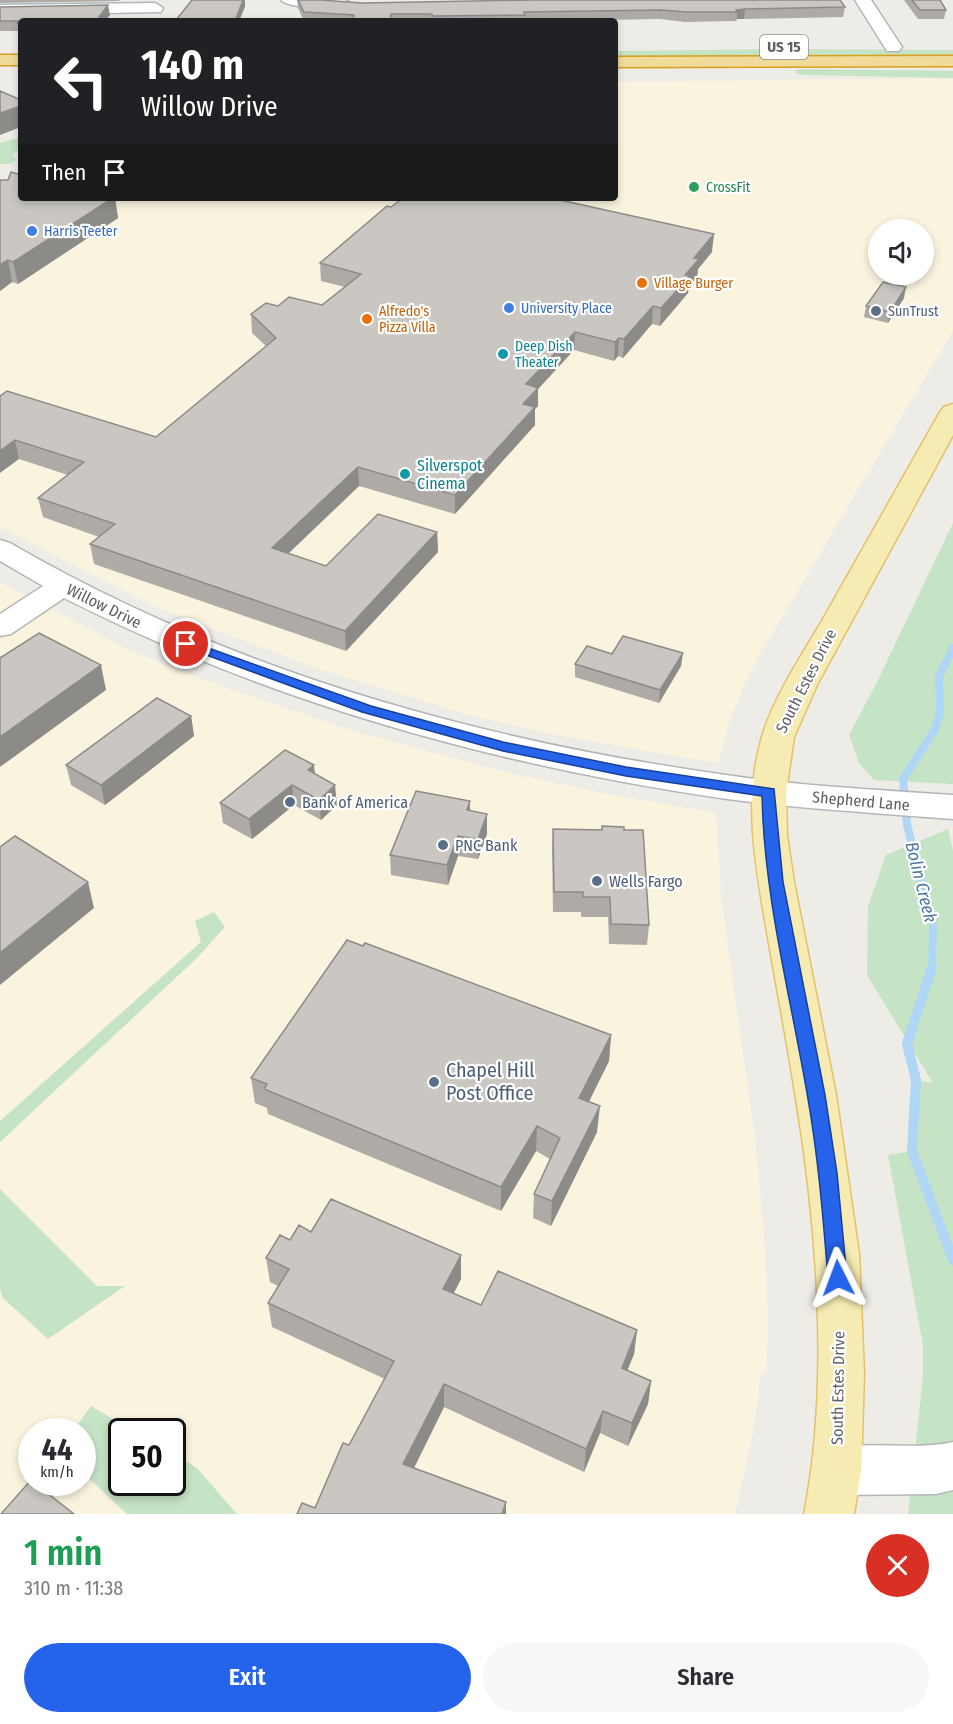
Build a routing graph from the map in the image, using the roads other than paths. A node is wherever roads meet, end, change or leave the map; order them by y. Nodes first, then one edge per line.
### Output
1 (289, 0) edge
2 (863, 0) edge
3 (163, 4) edge
4 (362, 5) edge
5 (0, 10) edge
6 (144, 18) edge
7 (893, 47) junction
8 (953, 47) edge
9 (618, 49) edge
10 (0, 60) edge
11 (18, 60) edge
12 (953, 61) edge
13 (618, 62) edge
14 (0, 71) edge
15 (18, 71) edge
16 (953, 411) edge
17 (0, 549) edge
18 (63, 586) junction
19 (0, 627) edge
20 (769, 792) junction
21 (945, 807) edge
22 (953, 1466) edge
23 (833, 1492) edge

1 - 4 street
2 - 7 street
3 - 5 street
3 - 6 street
7 - 8 highway, US 15
7 - 9 highway, US 15
10 - 11 highway
12 - 13 highway, US 15
14 - 15 highway
16 - 20 main road, South Estes Drive
17 - 18 street, Willow Drive
18 - 19 street
18 - 20 street, Willow Drive
20 - 21 street, Shepherd Lane
20 - 23 main road, South Estes Drive
22 - 23 street

